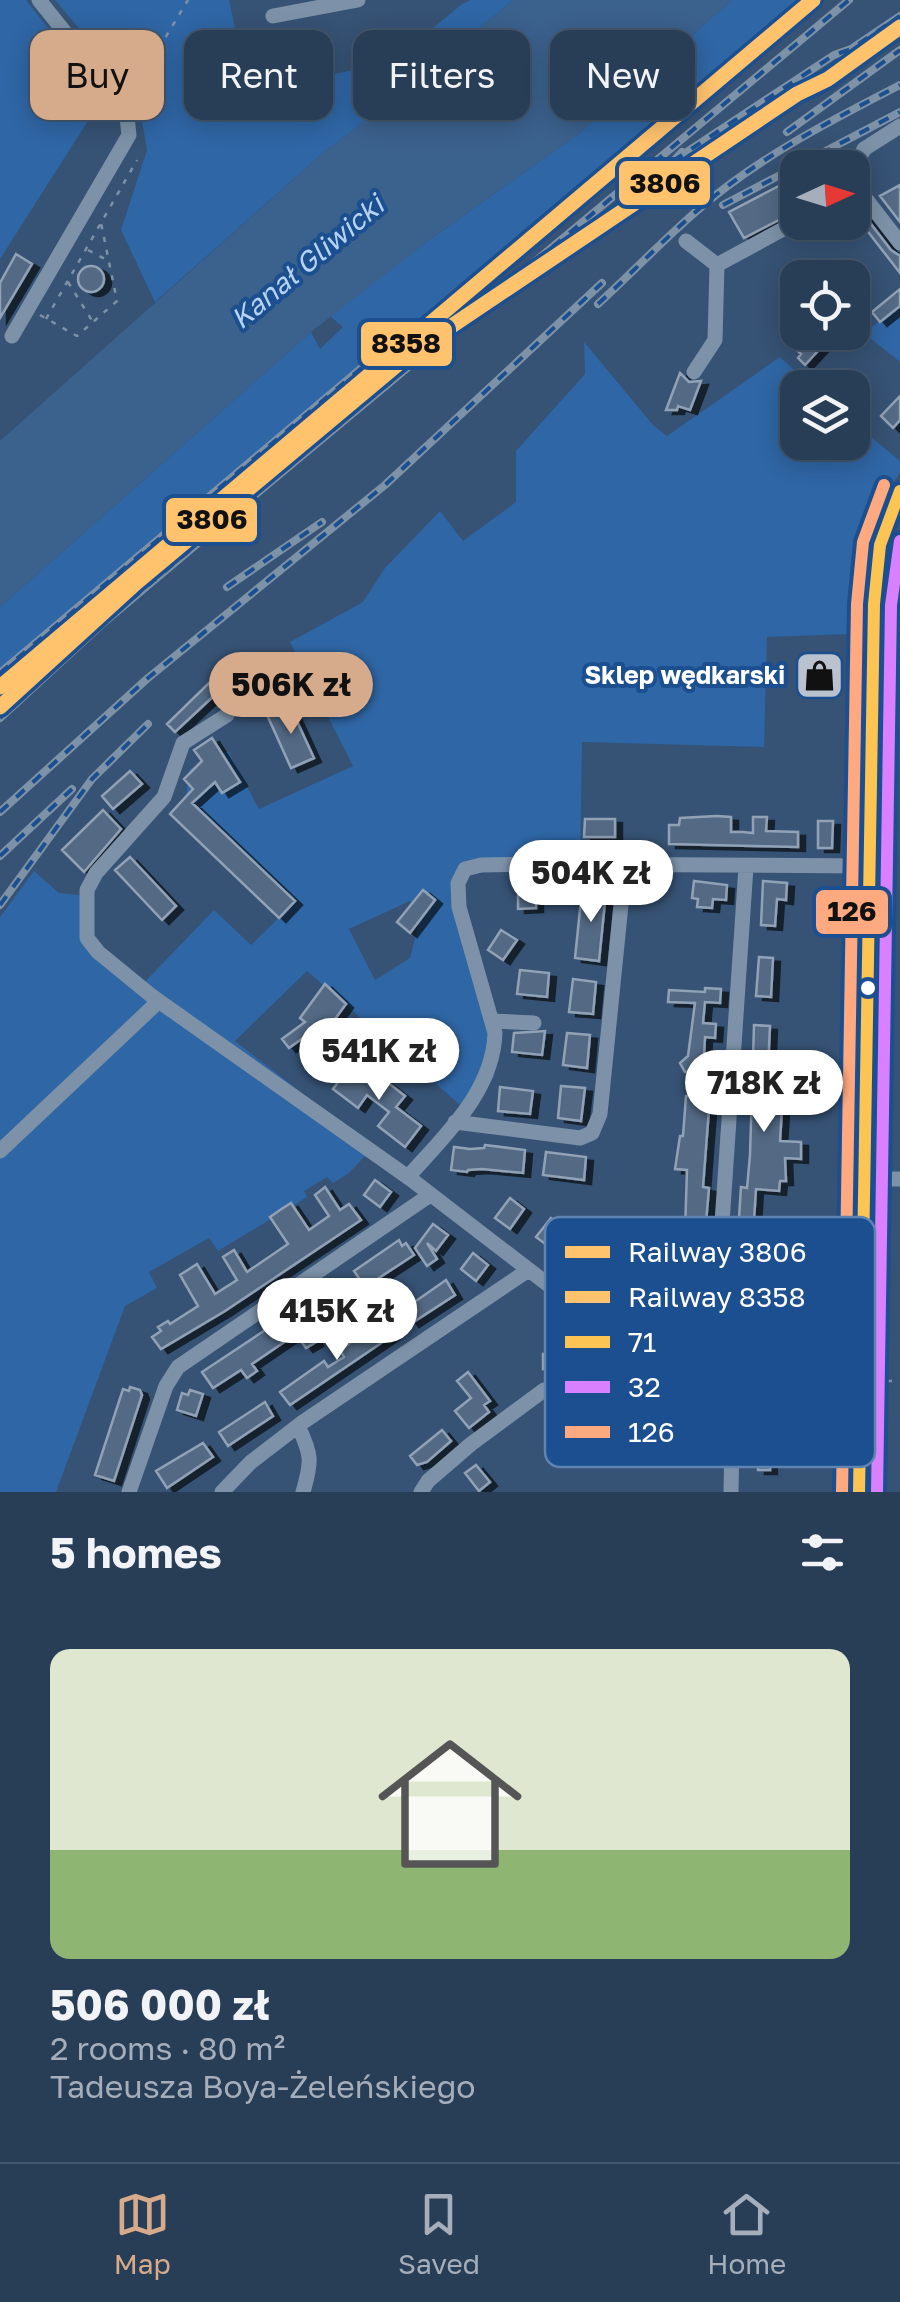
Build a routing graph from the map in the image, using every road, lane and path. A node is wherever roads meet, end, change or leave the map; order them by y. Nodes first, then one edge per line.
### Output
1 (39, 0) edge
2 (188, 0) edge
3 (358, 0) edge
4 (290, 7) edge
5 (273, 16) dead end
6 (63, 30) edge
7 (164, 40) edge
8 (127, 120) edge
9 (900, 126) edge
10 (864, 150) edge
11 (138, 160) dead end
12 (870, 203) edge
13 (101, 224) junction
14 (780, 230) edge
15 (686, 241) dead end
16 (900, 244) edge
17 (86, 249) junction
18 (109, 262) junction
19 (716, 264) junction
20 (68, 281) junction
21 (93, 322) junction
22 (12, 336) dead end
23 (694, 372) dead end
24 (900, 491) edge
25 (226, 715) dead end
26 (880, 791) dead end
27 (900, 792) edge
28 (625, 865) junction
29 (869, 866) junction
30 (746, 867) junction
31 (159, 1001) junction
32 (492, 1021) junction
33 (534, 1023) dead end
34 (456, 1122) junction
35 (0, 1151) edge
36 (408, 1177) junction
37 (863, 1179) junction
38 (900, 1179) edge
39 (430, 1196) junction
40 (722, 1217) edge
41 (863, 1217) edge
42 (527, 1272) junction
43 (545, 1284) edge
44 (545, 1390) edge
45 (298, 1426) junction
46 (731, 1467) edge
47 (859, 1467) edge
48 (130, 1492) edge
49 (222, 1492) edge
50 (303, 1492) edge
51 (422, 1492) edge
52 (731, 1492) edge
53 (859, 1492) edge

1 - 6 street
2 - 7 path
3 - 4 street
4 - 5 street
8 - 22 street
9 - 10 street
11 - 13 path
12 - 16 street
13 - 17 path
13 - 18 path
14 - 19 street
15 - 19 street
17 - 18 path
17 - 20 path
18 - 21 path
19 - 23 street
20 - 21 path
20 - 21 path
24 - 29 street
25 - 31 street
26 - 27 path
28 - 30 street
28 - 32 street
28 - 34 street
29 - 30 street
29 - 37 street
30 - 40 street
31 - 35 street
31 - 36 street
32 - 33 street
32 - 34 street
34 - 36 street
36 - 39 street
37 - 38 street
37 - 41 street
39 - 42 street
39 - 48 street
42 - 43 street
42 - 45 street
44 - 51 street
45 - 49 street
45 - 50 street
46 - 52 street
47 - 53 street

